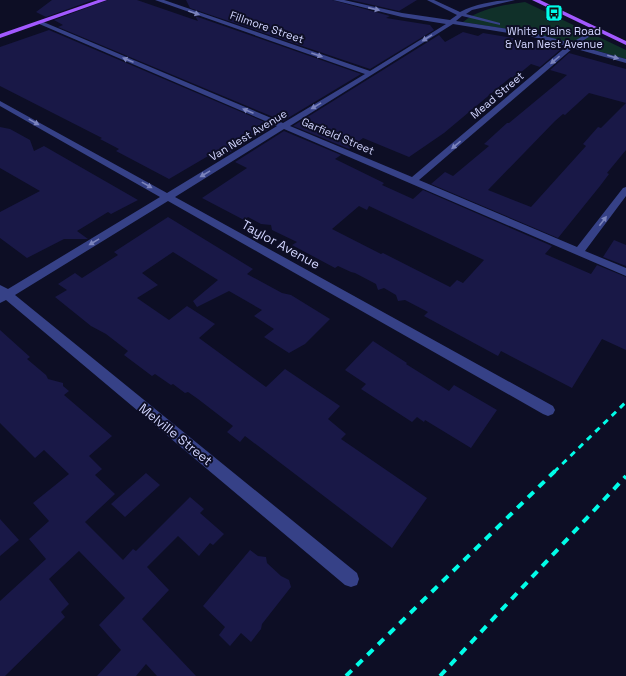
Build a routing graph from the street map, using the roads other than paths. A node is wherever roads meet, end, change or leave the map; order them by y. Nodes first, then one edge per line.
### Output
1 (104, 0) edge
2 (158, 0) edge
3 (336, 0) edge
4 (430, 0) edge
5 (512, 0) edge
6 (535, 0) edge
7 (461, 14) junction
8 (40, 22) junction
9 (450, 22) junction
10 (598, 29) junction
11 (534, 35) junction
12 (0, 36) edge
13 (626, 43) edge
14 (572, 46) junction
15 (626, 61) edge
16 (370, 73) junction
17 (0, 103) edge
18 (284, 126) junction
19 (413, 181) junction
20 (626, 190) edge
21 (168, 197) junction
22 (580, 252) junction
23 (626, 272) edge
24 (2, 295) edge
25 (548, 410) dead end
26 (351, 579) dead end

1 - 8 main road
2 -> 16 street, Fillmore Street
3 -> 9 street
4 - 7 street
5 - 7 street, Van Nest Avenue
6 - 10 main road
7 - 9 street, Van Nest Avenue
7 - 11 street
8 - 12 main road
18 -> 8 street, Garfield Street
9 - 11 street
9 -> 16 street, Van Nest Avenue
10 - 13 main road
10 - 14 street, Mead Street
11 - 14 street
14 -> 15 street
14 -> 19 street, Mead Street
16 -> 18 street, Van Nest Avenue
17 -> 21 street, Taylor Avenue
18 - 19 street, Garfield Street
18 -> 21 street, Van Nest Avenue
19 - 22 street, Garfield Street
22 -> 20 street
21 -> 24 street, Van Nest Avenue
21 - 25 street, Taylor Avenue
22 - 23 street, Garfield Street
24 - 26 street, Melville Street

